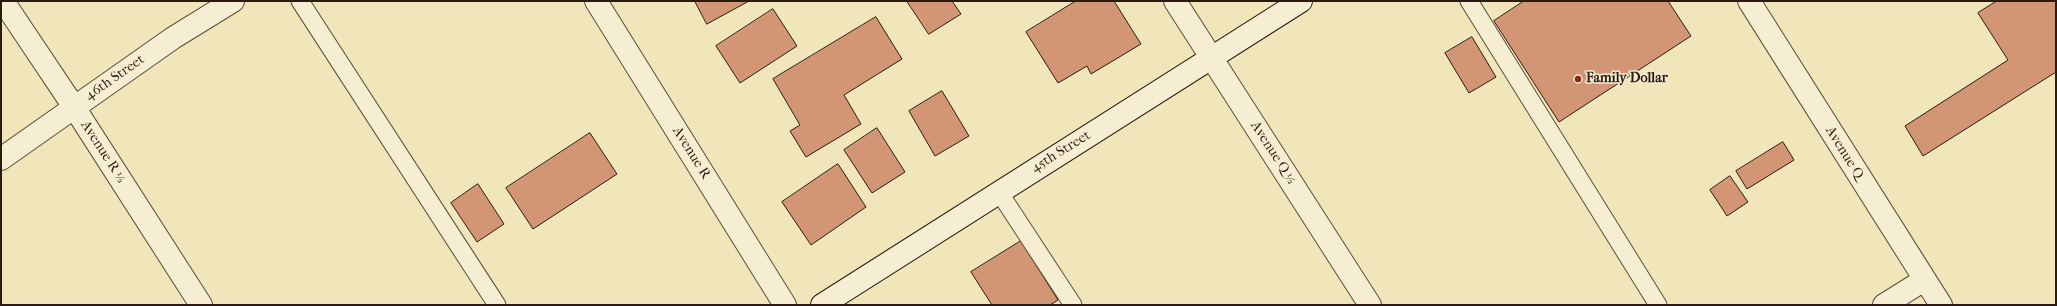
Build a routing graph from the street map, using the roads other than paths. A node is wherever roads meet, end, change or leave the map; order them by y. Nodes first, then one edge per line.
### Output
1 (3, 1) edge
2 (233, 1) edge
3 (300, 1) edge
4 (596, 1) edge
5 (1175, 1) edge
6 (1301, 1) edge
7 (1469, 1) edge
8 (1749, 1) edge
9 (1212, 57) junction
10 (74, 107) junction
11 (1, 159) edge
12 (999, 192) junction
13 (1924, 280) junction
14 (201, 305) edge
15 (497, 305) edge
16 (785, 305) edge
17 (822, 305) edge
18 (1073, 305) edge
19 (1370, 305) edge
20 (1658, 305) edge
21 (1884, 305) edge
22 (1941, 305) edge

1 - 10 street, Avenue R ½
2 - 10 street, 46th Street
3 - 15 lane
4 - 16 street, Avenue R
5 - 9 street, Avenue Q ½
6 - 9 street, 45th Street
7 - 20 lane
8 - 13 street, Avenue Q
9 - 12 street, 45th Street
9 - 19 street, Avenue Q ½
10 - 11 street, 46th Street
10 - 14 street, Avenue R ½
12 - 17 street, 45th Street
12 - 18 lane
13 - 21 street
13 - 22 street, Avenue Q

